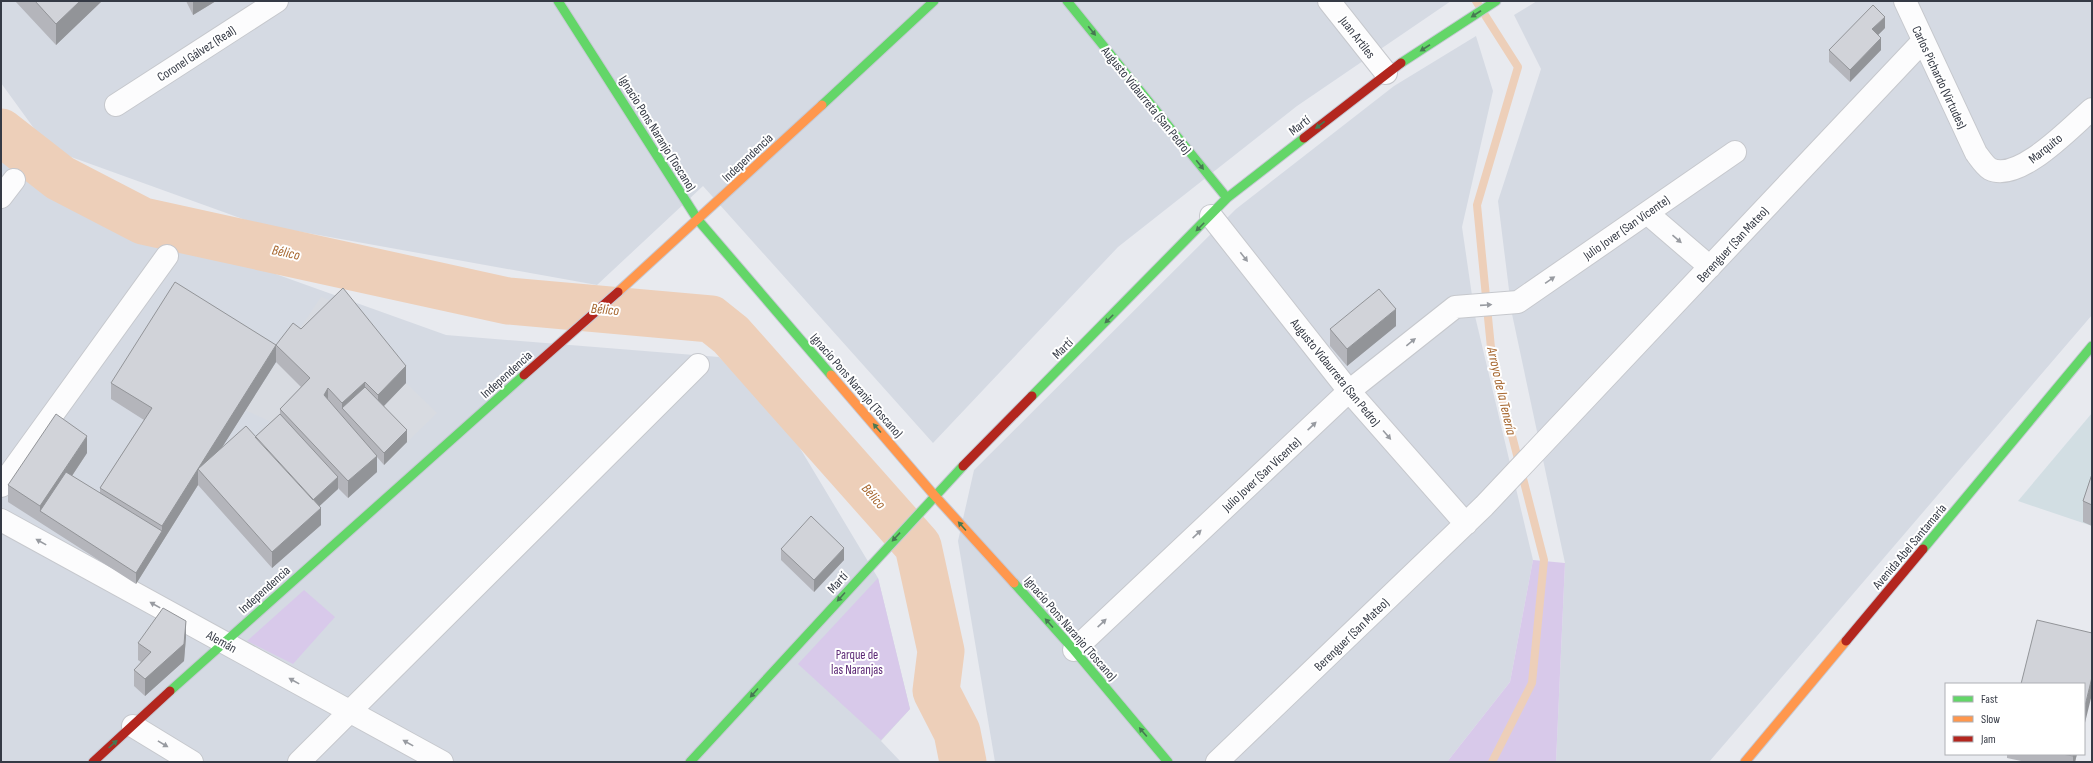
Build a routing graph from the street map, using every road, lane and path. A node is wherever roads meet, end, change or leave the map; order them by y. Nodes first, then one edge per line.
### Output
1 (276, 1) edge
2 (558, 1) edge
3 (934, 1) edge
4 (1067, 1) edge
5 (1329, 1) edge
6 (1496, 1) edge
7 (1905, 1) edge
8 (1923, 41) junction
9 (1386, 73) junction
10 (116, 105) dead end
11 (2092, 109) edge
12 (1735, 152) dead end
13 (1976, 153) joint
14 (14, 180) dead end
15 (1, 197) edge
16 (1227, 198) junction
17 (1647, 213) junction
18 (1212, 216) junction
19 (698, 220) junction
20 (167, 256) dead end
21 (1710, 267) junction
22 (2092, 346) edge
23 (698, 365) dead end
24 (1349, 391) junction
25 (1, 486) edge
26 (934, 495) junction
27 (1, 520) edge
28 (1466, 524) junction
29 (224, 642) junction
30 (1074, 650) junction
31 (350, 711) junction
32 (133, 726) junction
33 (93, 762) edge
34 (192, 762) edge
35 (299, 762) edge
36 (442, 762) edge
37 (690, 762) edge
38 (1168, 762) edge
39 (1217, 762) edge
40 (1745, 762) edge

1 - 10 street, Coronel Gálvez (Real)
2 - 19 street, Ignacio Pons Naranjo (Toscano)
3 - 19 street, Independencia
4 -> 16 street, Augusto Vidaurreta (San Pedro)
5 - 9 street, Juan Artiles
6 -> 9 street, Martí
7 - 8 street, Carlos Pichardo (Virtudes)
8 - 13 street, Carlos Pichardo (Virtudes)
8 - 21 street, Berenguer (San Mateo)
9 -> 16 street, Martí
11 - 13 street, Marquito
12 - 17 street, Julio Jover (San Vicente)
14 - 15 street
16 - 18 street, Martí
17 -> 21 street
24 -> 17 street, Julio Jover (San Vicente)
18 -> 24 street, Augusto Vidaurreta (San Pedro)
18 -> 26 street, Martí
26 -> 19 street, Ignacio Pons Naranjo (Toscano)
19 - 29 street, Independencia
20 - 25 street
21 - 28 street, Berenguer (San Mateo)
22 - 40 street, Avenida Abel Santamaría
23 - 31 street
24 -> 28 street, Augusto Vidaurreta (San Pedro)
30 -> 24 street, Julio Jover (San Vicente)
30 -> 26 street, Ignacio Pons Naranjo (Toscano)
26 -> 37 street, Martí
29 -> 27 street, Alemán
28 - 39 street, Berenguer (San Mateo)
31 -> 29 street, Alemán
29 - 32 street, Independencia
38 -> 30 street, Ignacio Pons Naranjo (Toscano)
31 - 35 street
36 -> 31 street, Alemán
33 -> 32 street, Independencia
32 -> 34 street

